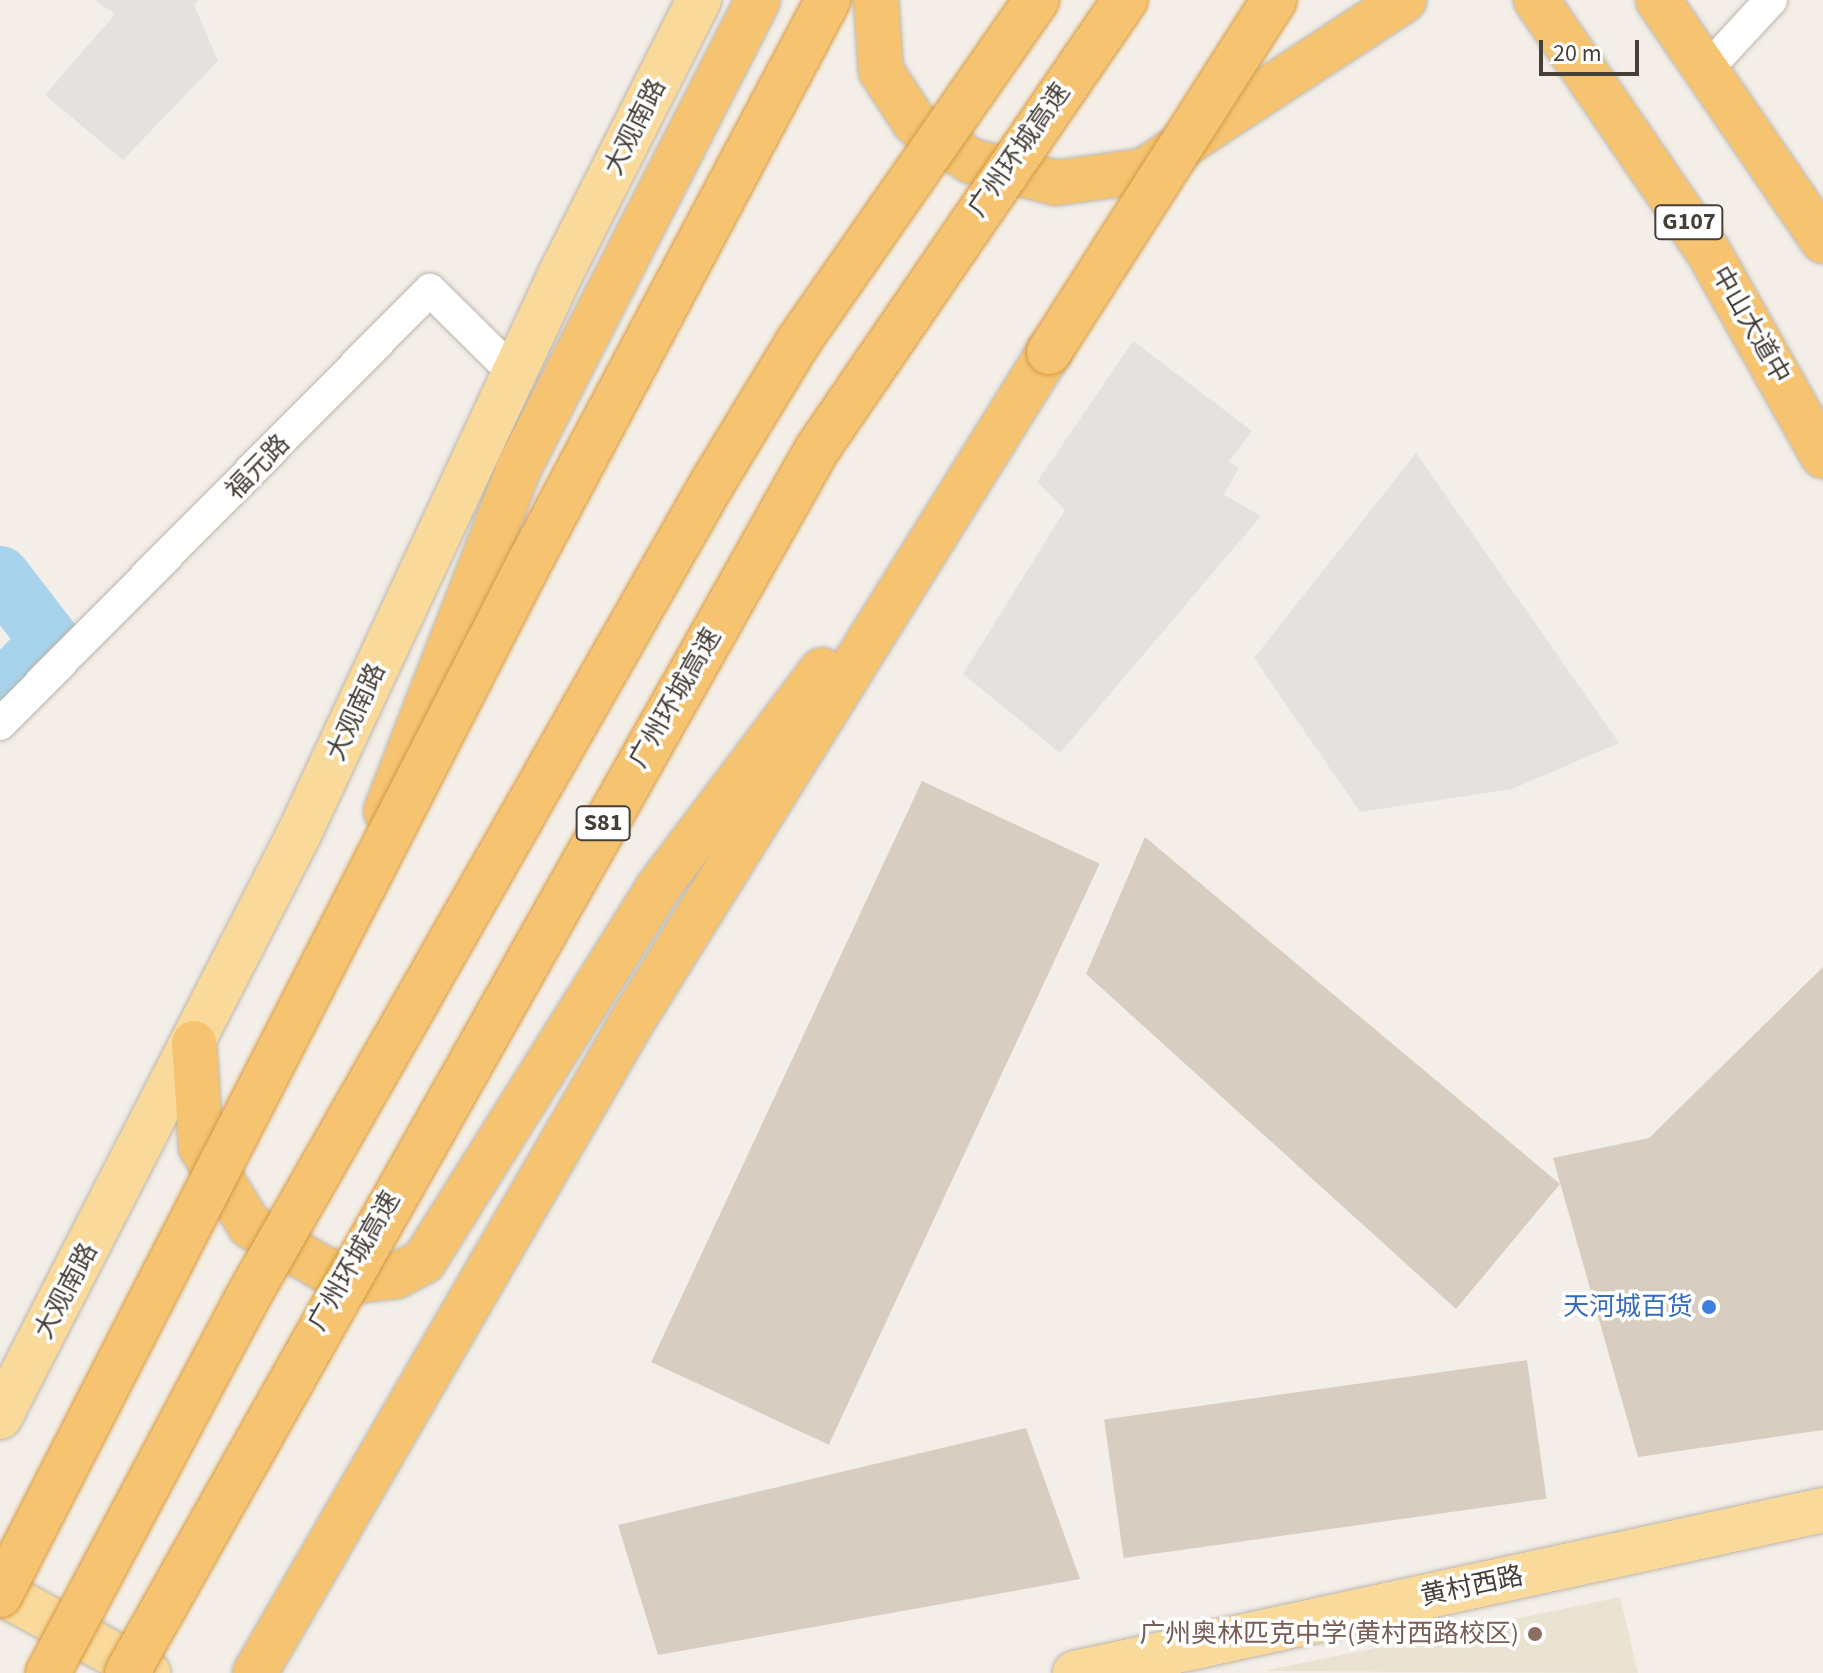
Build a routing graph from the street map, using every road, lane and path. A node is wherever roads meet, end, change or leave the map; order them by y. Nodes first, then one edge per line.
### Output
1 (699, 0) edge
2 (758, 0) edge
3 (828, 0) edge
4 (876, 0) edge
5 (1037, 0) edge
6 (1125, 0) edge
7 (1274, 0) edge
8 (1404, 0) edge
9 (1501, 0) edge
10 (1536, 0) edge
11 (1658, 0) edge
12 (1771, 0) edge
13 (1709, 67) junction
14 (1592, 77) junction
15 (1823, 241) edge
16 (1049, 352) junction
17 (514, 373) junction
18 (1823, 456) edge
19 (0, 724) edge
20 (353, 902) junction
21 (194, 1043) junction
22 (0, 1417) edge
23 (1823, 1510) edge
24 (0, 1593) edge
25 (48, 1673) edge
26 (127, 1673) edge
27 (148, 1673) edge
28 (255, 1673) edge
29 (1075, 1673) edge

1 - 17 main road, 大观南路
2 - 20 highway, bridge
3 - 20 highway, bridge
4 - 8 highway
5 - 25 highway, bridge
6 - 26 highway, 广州环城高速 / S81, bridge
7 - 16 highway, bridge
9 - 14 highway
10 - 14 highway, 中山大道中 / G107
11 - 13 highway
12 - 13 street
13 - 15 highway
14 - 18 highway, 中山大道中 / G107
16 - 21 highway
16 - 28 highway
17 - 19 street, 福元路
17 - 21 main road, 大观南路
20 - 24 highway, bridge
21 - 22 main road, 大观南路
23 - 29 main road, 黄村西路
24 - 27 main road

